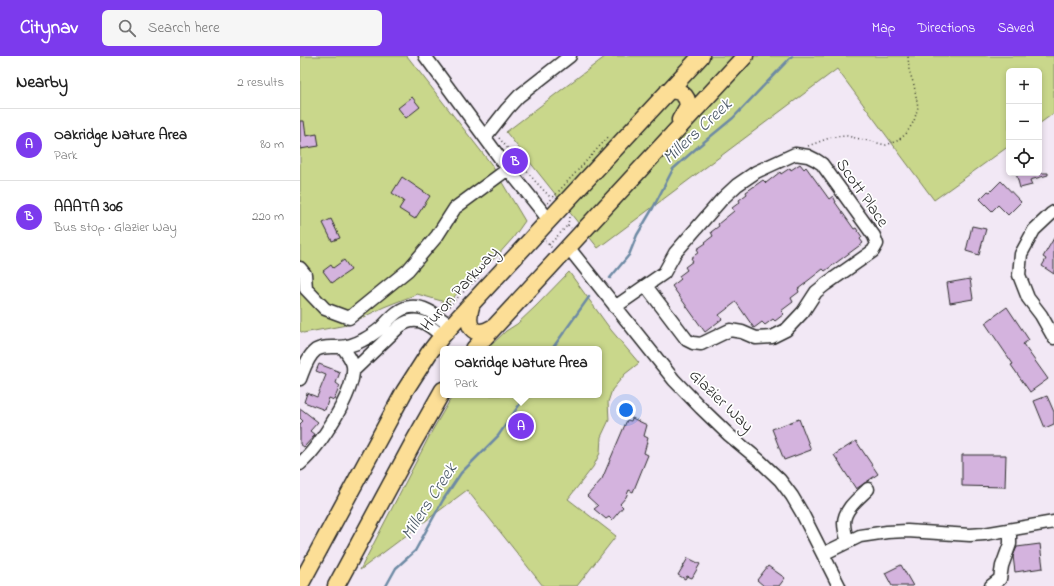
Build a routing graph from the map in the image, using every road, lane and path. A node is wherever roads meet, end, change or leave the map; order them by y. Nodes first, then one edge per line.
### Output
1 (425, 56) edge
2 (570, 56) edge
3 (701, 56) edge
4 (745, 56) edge
5 (908, 56) edge
6 (668, 91) junction
7 (485, 137) junction
8 (667, 140) junction
9 (603, 142) dead end
10 (795, 154) junction
11 (508, 169) junction
12 (546, 193) dead end
13 (551, 198) junction
14 (549, 201) dead end
15 (1054, 212) edge
16 (570, 214) dead end
17 (549, 220) junction
18 (568, 225) junction
19 (572, 229) dead end
20 (544, 239) dead end
21 (549, 245) junction
22 (561, 248) junction
23 (300, 268) edge
24 (483, 274) dead end
25 (646, 286) junction
26 (472, 303) junction
27 (615, 307) junction
28 (446, 309) dead end
29 (492, 328) junction
30 (446, 331) junction
31 (1054, 338) edge
32 (477, 346) edge
33 (343, 347) junction
34 (353, 371) junction
35 (300, 379) edge
36 (440, 395) edge
37 (300, 464) edge
38 (868, 489) dead end
39 (1054, 522) edge
40 (1010, 530) junction
41 (848, 542) junction
42 (823, 554) junction
43 (300, 585) edge
44 (336, 586) edge
45 (839, 586) edge
46 (991, 586) edge

1 - 7 street
2 - 7 street
3 - 6 main road, Huron Parkway
4 - 8 main road
5 - 10 path
6 - 8 main road
6 - 17 main road, Huron Parkway
7 - 11 street
8 - 22 main road
9 - 13 path
10 - 25 street
10 - 25 street, Scott Place
11 - 17 street
11 - 23 street
12 - 13 path
13 - 14 path
15 - 31 street
16 - 18 path
17 - 26 main road, Huron Parkway
18 - 19 path
18 - 21 path
20 - 21 path
21 - 22 path
22 - 27 street, Glazier Way
22 - 29 main road
24 - 28 path
25 - 27 street
26 - 29 main road
26 - 30 main road, Huron Parkway
27 - 42 street, Glazier Way
29 - 32 main road
30 - 33 street
30 - 34 street
30 - 43 main road, Huron Parkway
33 - 34 street
33 - 35 street
34 - 37 street
36 - 44 main road
38 - 41 street
39 - 40 street
40 - 41 street
40 - 46 street
41 - 42 street
42 - 45 street, Glazier Way

